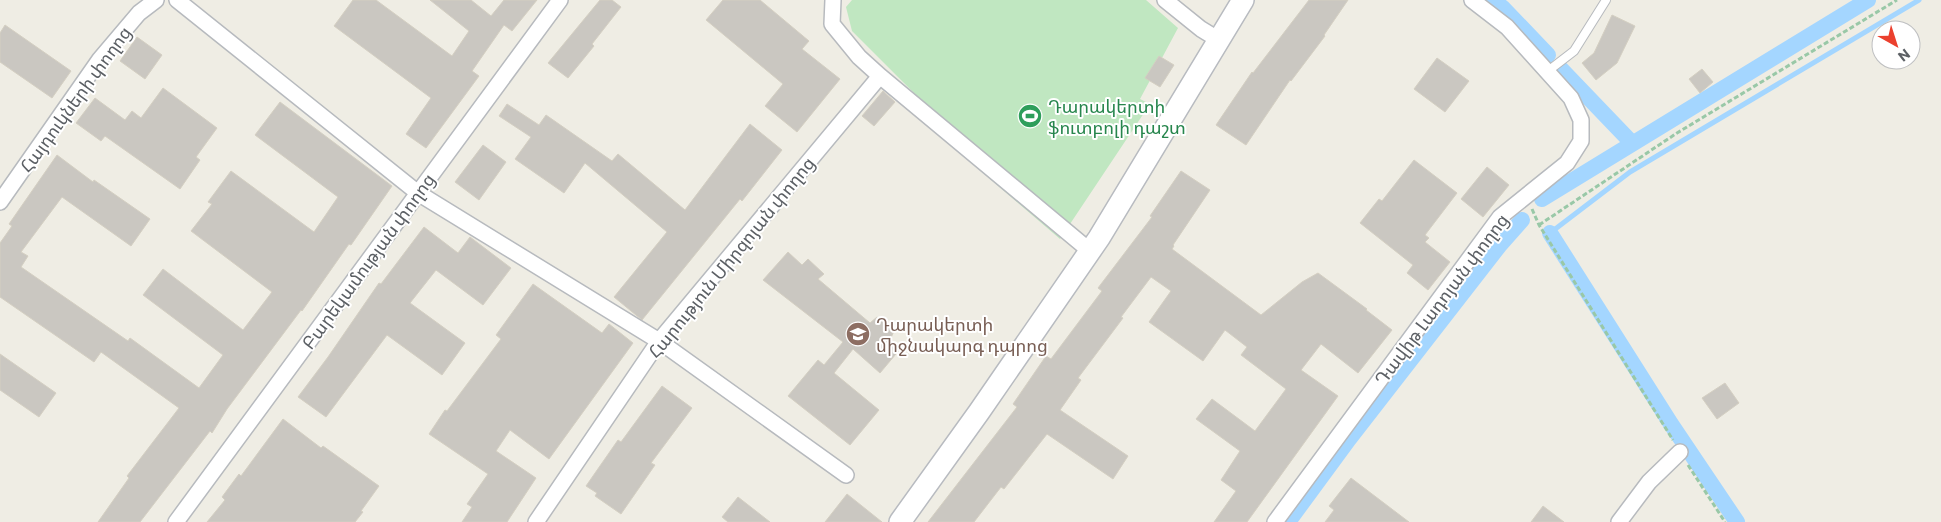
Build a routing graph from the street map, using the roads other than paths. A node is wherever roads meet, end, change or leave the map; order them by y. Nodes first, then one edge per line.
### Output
1 (156, 0) edge
2 (177, 0) edge
3 (560, 0) edge
4 (833, 0) edge
5 (1165, 0) edge
6 (1243, 0) edge
7 (1472, 0) edge
8 (1606, 0) edge
9 (1219, 40) junction
10 (1548, 71) junction
11 (880, 76) junction
12 (418, 193) junction
13 (0, 202) edge
14 (1090, 251) junction
15 (659, 341) junction
16 (1680, 452) road end
17 (846, 474) dead end
18 (176, 522) edge
19 (536, 522) edge
20 (900, 522) edge
21 (1275, 522) edge
22 (1619, 522) edge

1 - 13 street, Հայդուկների փողոց
2 - 12 street
3 - 12 street, Բարեկամության փողոց
4 - 11 street
5 - 9 street
6 - 9 main road
7 - 10 street, Դավիթ Լադոյան փողոց
8 - 10 lane
9 - 14 main road
10 - 21 street, Դավիթ Լադոյան փողոց
11 - 14 street
11 - 15 street, Հարություն Միրզոյան փողոց
12 - 15 street
12 - 18 street, Բարեկամության փողոց
14 - 20 main road
15 - 17 street
15 - 19 street, Հարություն Միրզոյան փողոց
16 - 22 street

